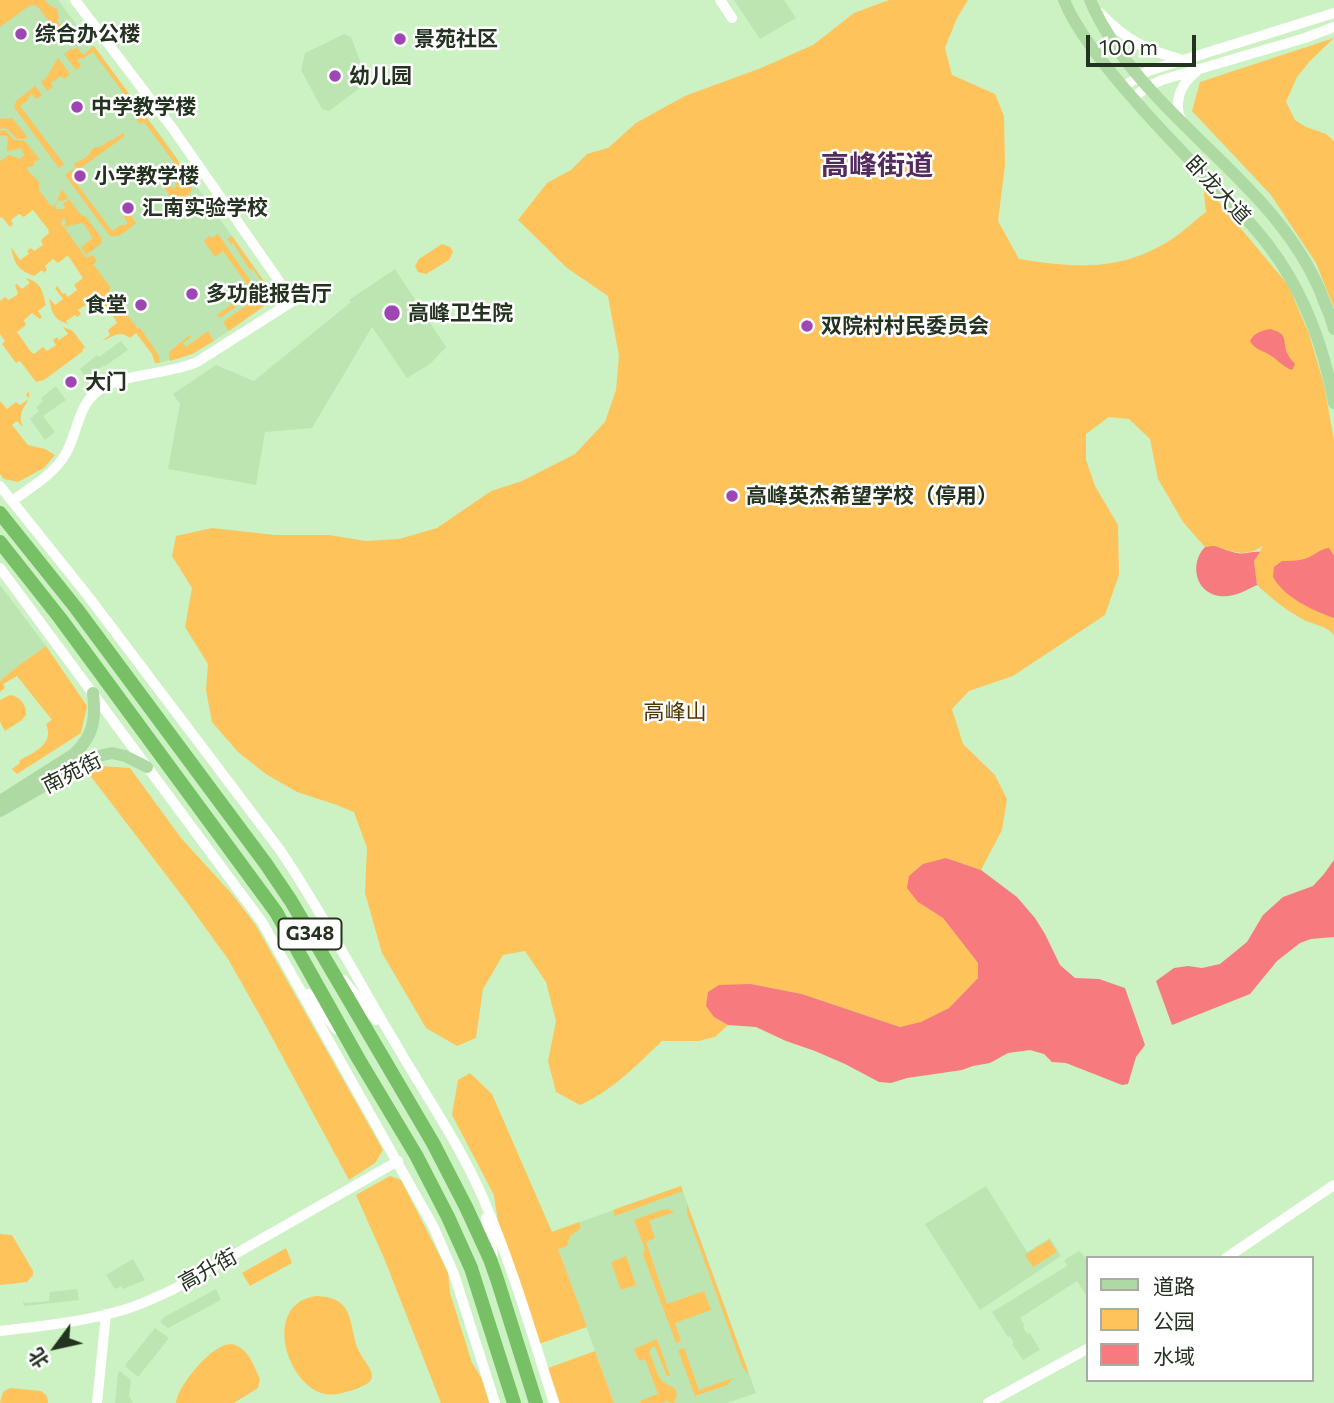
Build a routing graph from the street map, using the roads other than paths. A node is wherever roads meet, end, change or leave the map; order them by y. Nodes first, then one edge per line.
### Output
1 (75, 0) edge
2 (720, 0) edge
3 (1064, 0) edge
4 (1091, 2) edge
5 (1334, 13) edge
6 (732, 18) dead end
7 (1334, 27) edge
8 (1106, 31) junction
9 (1087, 39) junction
10 (1184, 60) junction
11 (1201, 68) junction
12 (1137, 76) junction
13 (1123, 87) junction
14 (1147, 87) junction
15 (1133, 98) junction
16 (1181, 122) junction
17 (1166, 135) junction
18 (1334, 328) edge
19 (1334, 403) edge
20 (0, 486) edge
21 (12, 501) junction
22 (0, 513) edge
23 (0, 542) edge
24 (0, 568) edge
25 (93, 693) junction
26 (147, 767) junction
27 (0, 801) edge
28 (0, 811) edge
29 (320, 951) junction
30 (291, 972) junction
31 (394, 1042) junction
32 (358, 1058) junction
33 (398, 1161) junction
34 (1334, 1185) edge
35 (482, 1196) junction
36 (1229, 1256) edge
37 (498, 1283) junction
38 (106, 1314) junction
39 (0, 1331) edge
40 (1086, 1350) edge
41 (97, 1403) edge
42 (495, 1403) edge
43 (514, 1403) edge
44 (536, 1403) edge
45 (554, 1403) edge
46 (988, 1403) edge

1 - 21 street
2 - 6 street
3 - 9 main road, 卧龙大道
4 - 8 main road, 卧龙大道
4 - 10 street
5 - 10 street
7 - 11 street
8 - 9 main road
8 - 12 main road, 卧龙大道
9 - 13 main road, 卧龙大道
10 - 12 street
11 - 14 street
11 - 16 street
12 - 13 street
12 - 14 main road, 卧龙大道
13 - 15 main road, 卧龙大道
14 - 15 street
14 - 16 main road, 卧龙大道
15 - 17 main road, 卧龙大道
16 - 17 main road
16 - 18 main road, 卧龙大道
17 - 19 main road, 卧龙大道
20 - 21 street
21 - 31 street
22 - 29 highway, G348
23 - 32 highway, G348
24 - 25 street
25 - 26 street
25 - 27 main road
26 - 28 main road, 南苑街
26 - 30 street
29 - 31 street
29 - 37 highway, G348
30 - 32 street
30 - 33 street
31 - 35 street
32 - 43 highway, G348
33 - 38 street, 高升街
33 - 42 street
34 - 36 street
35 - 37 street
35 - 45 street
37 - 44 highway, G348
38 - 39 street, 高升街
38 - 41 street
40 - 46 street

